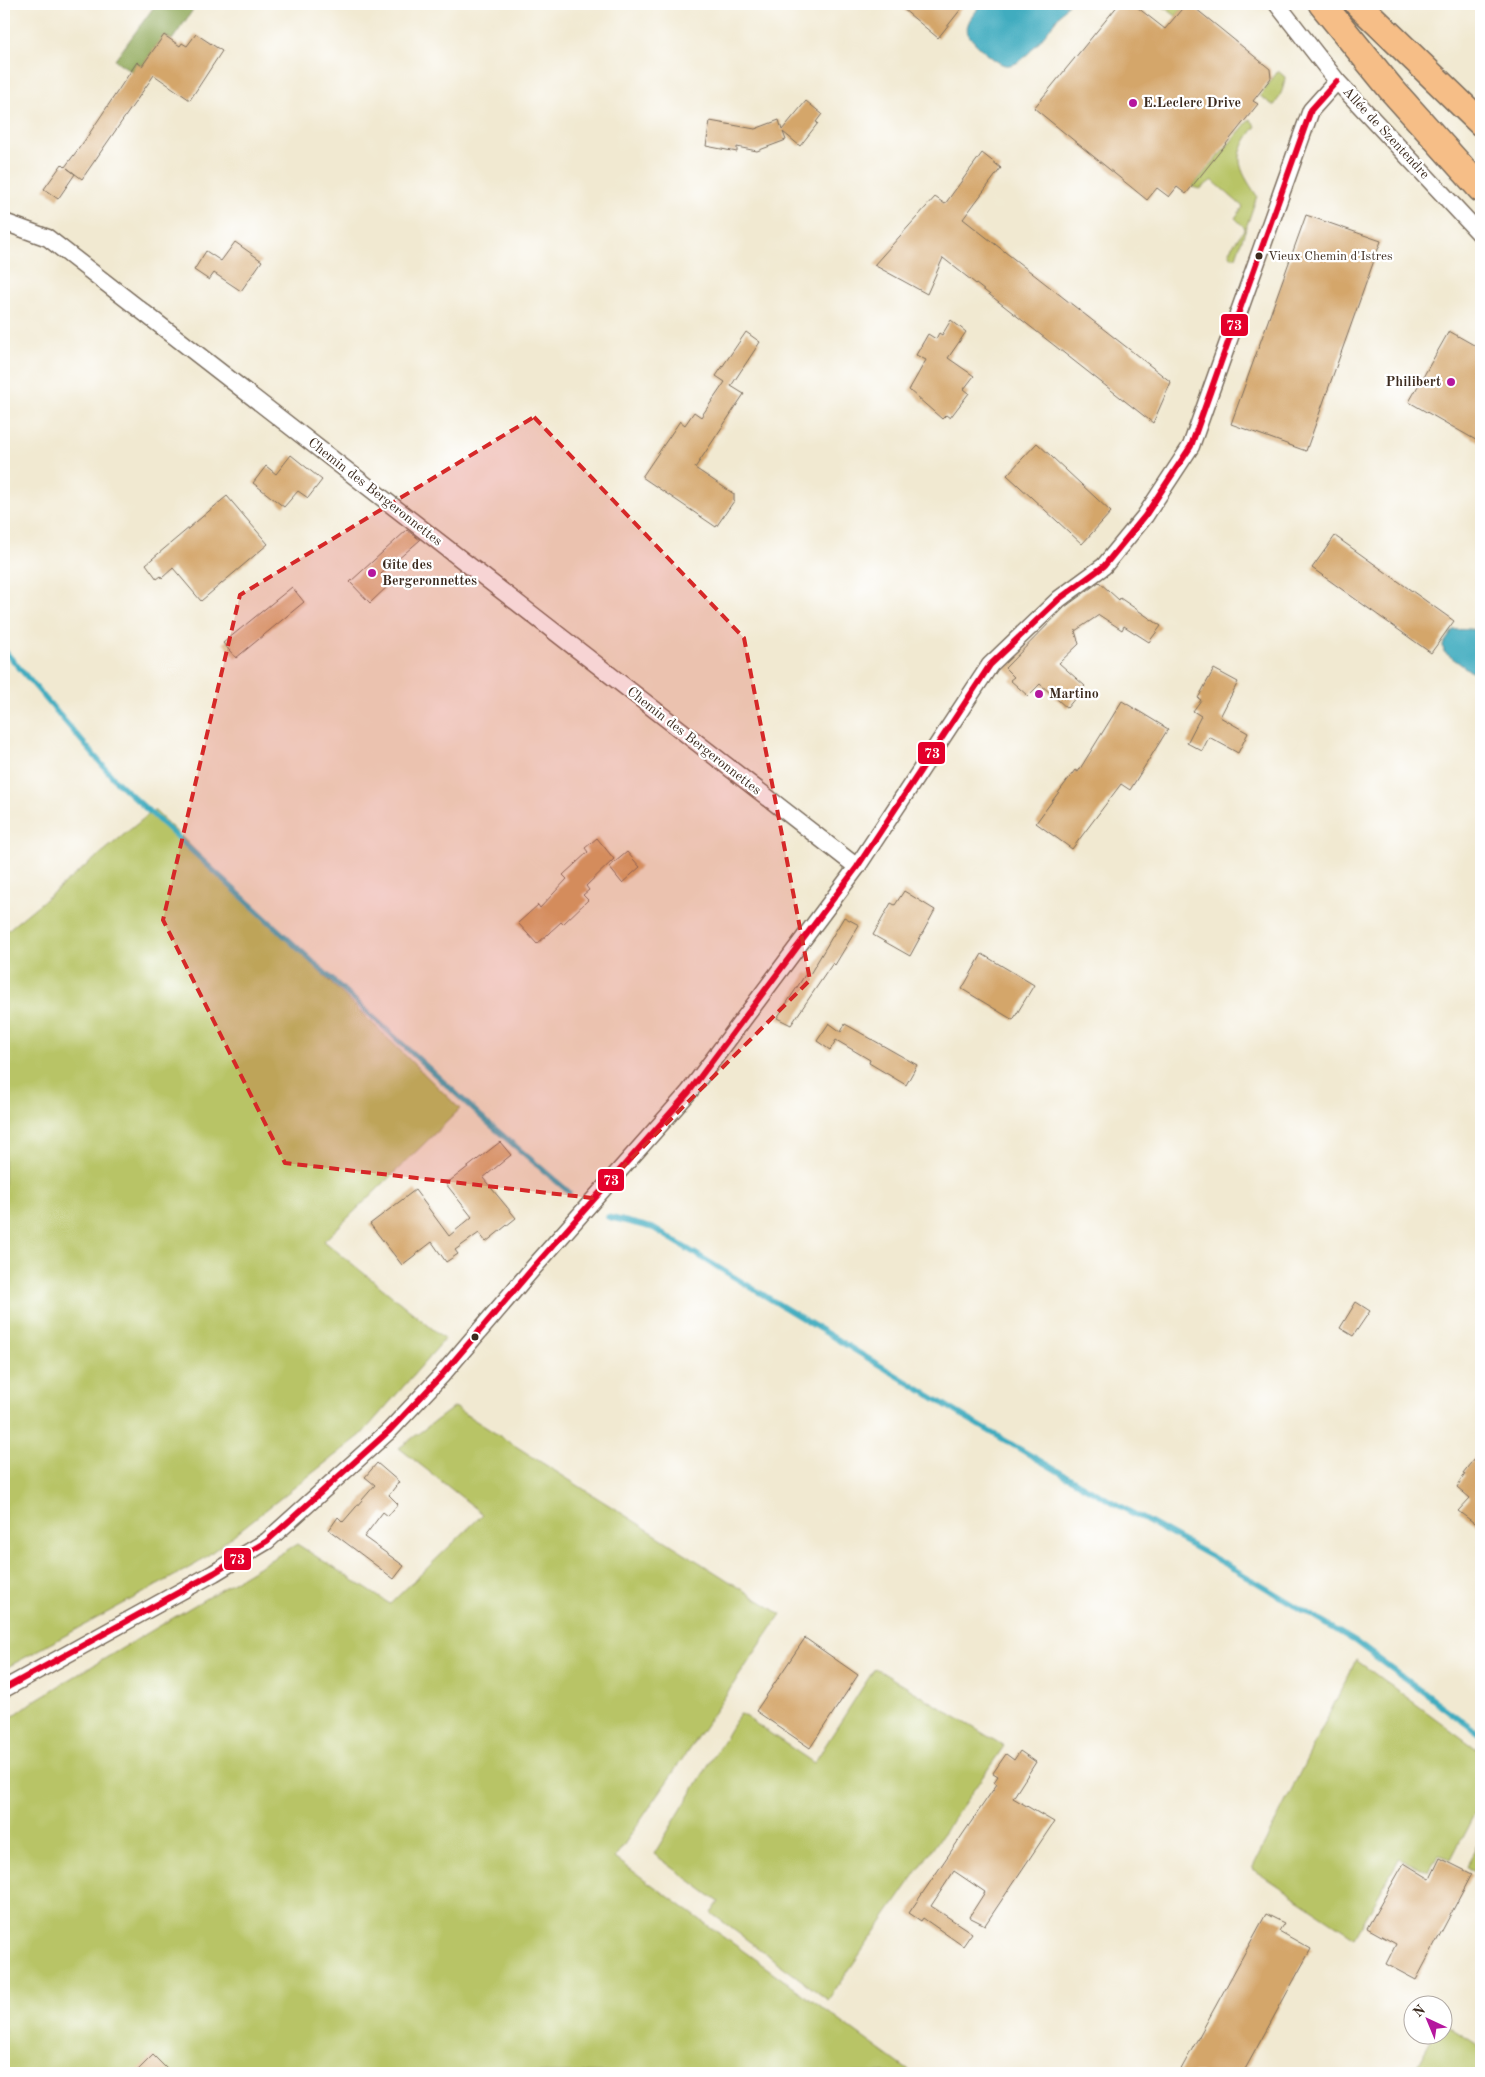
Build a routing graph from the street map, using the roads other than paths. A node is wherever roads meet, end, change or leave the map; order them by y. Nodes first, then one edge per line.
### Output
1 (1277, 4) edge
2 (1322, 4) edge
3 (1328, 4) edge
4 (1358, 4) edge
5 (1338, 81) junction
6 (1481, 123) edge
7 (1481, 163) edge
8 (1481, 189) edge
9 (4, 222) edge
10 (1481, 235) edge
11 (857, 867) junction
12 (4, 1689) edge

1 - 5 street, Allée de Szentendre
2 - 8 main road
3 - 7 main road
4 - 6 main road
5 - 10 street, Allée de Szentendre
5 - 11 street
9 - 11 street, Chemin des Bergeronnettes
11 - 12 street

